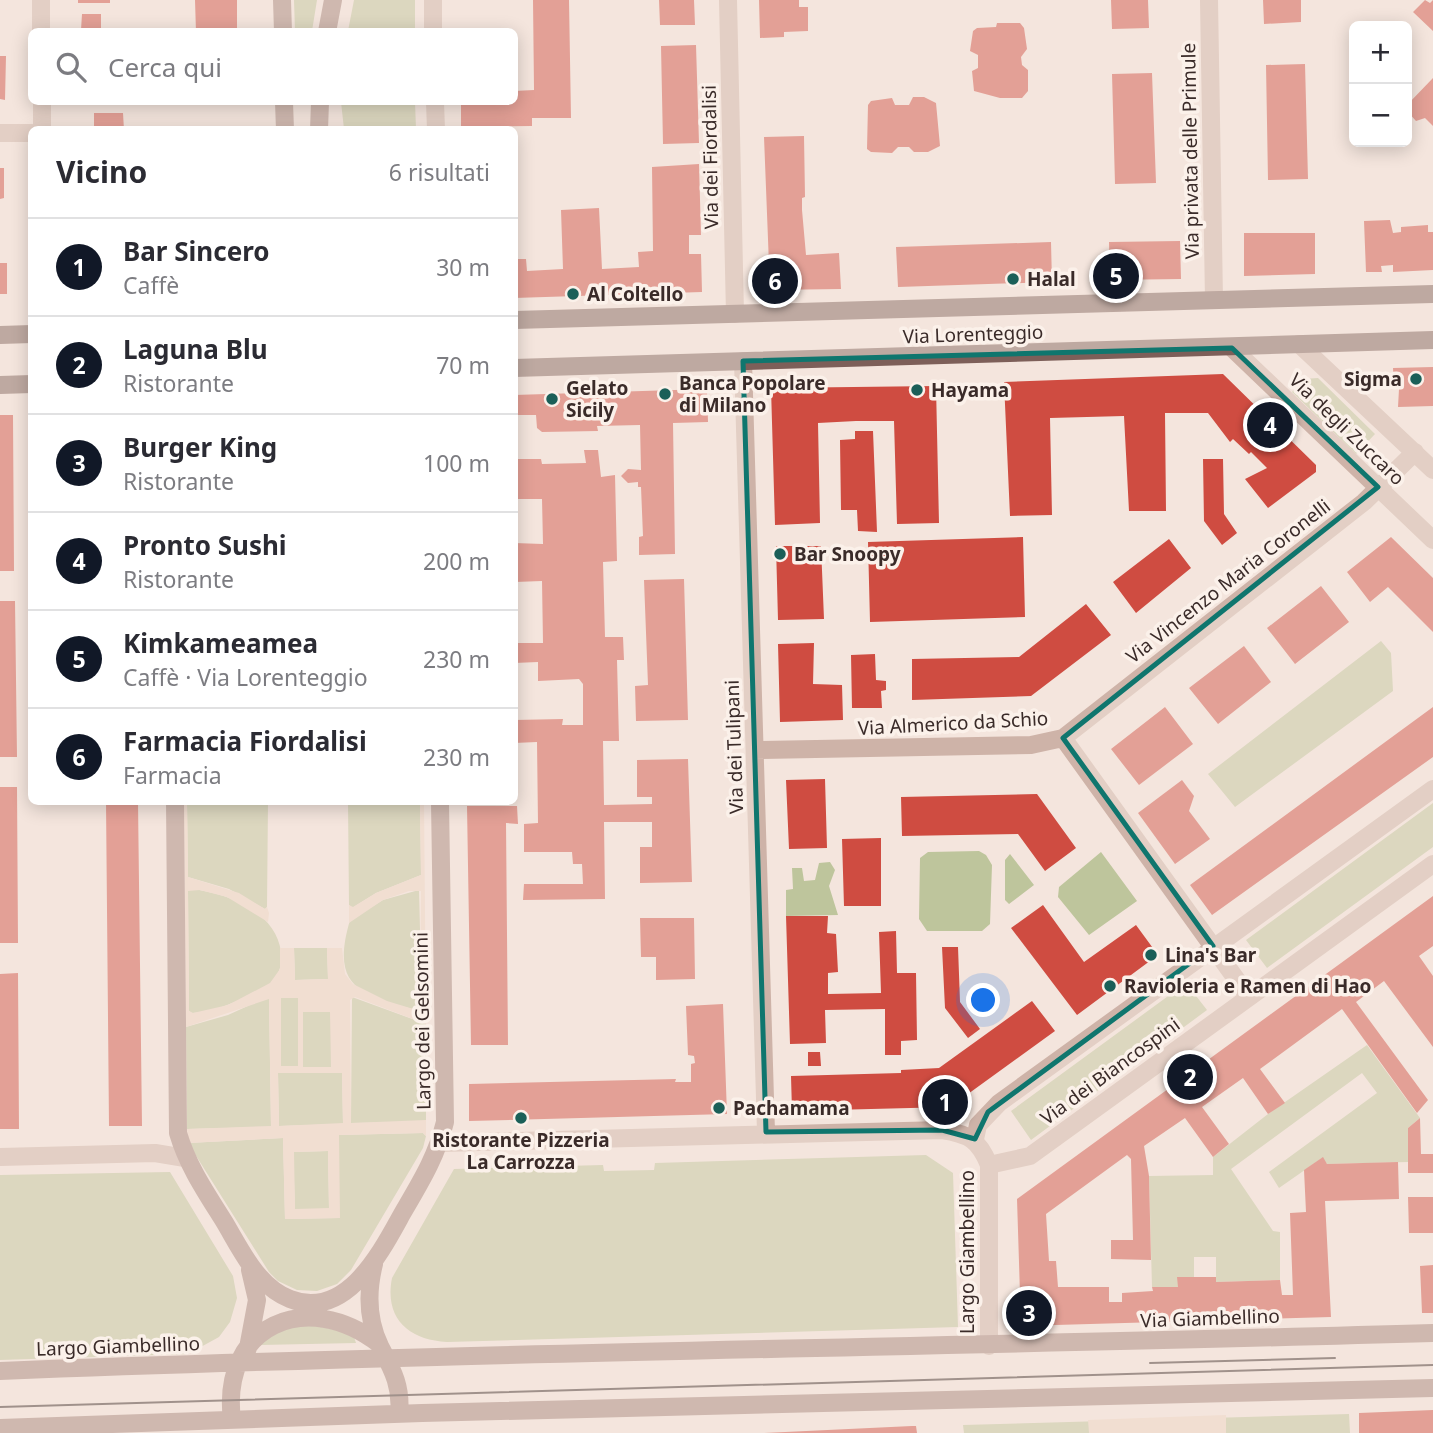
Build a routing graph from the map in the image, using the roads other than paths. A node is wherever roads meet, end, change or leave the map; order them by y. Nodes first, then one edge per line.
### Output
1 (41, 0) edge
2 (282, 0) edge
3 (333, 0) edge
4 (433, 0) edge
5 (728, 0) edge
6 (1209, 0) edge
7 (41, 28) edge
8 (283, 28) edge
9 (328, 28) edge
10 (433, 28) edge
11 (42, 105) edge
12 (284, 105) edge
13 (320, 105) edge
14 (435, 105) edge
15 (42, 126) edge
16 (285, 126) edge
17 (319, 126) edge
18 (436, 126) edge
19 (0, 133) edge
20 (28, 133) edge
21 (1433, 294) edge
22 (1214, 300) junction
23 (735, 314) junction
24 (518, 320) edge
25 (28, 334) edge
26 (0, 335) edge
27 (1433, 340) edge
28 (1299, 344) junction
29 (1232, 348) junction
30 (743, 361) junction
31 (518, 368) edge
32 (28, 383) edge
33 (0, 385) edge
34 (1415, 452) junction
35 (1433, 470) edge
36 (1378, 487) junction
37 (1433, 540) edge
38 (1063, 738) junction
39 (756, 750) junction
40 (1433, 789) edge
41 (175, 805) edge
42 (440, 805) edge
43 (1433, 863) edge
44 (1213, 946) junction
45 (1249, 997) junction
46 (766, 1132) junction
47 (975, 1139) junction
48 (440, 1143) junction
49 (0, 1157) edge
50 (185, 1158) junction
51 (989, 1166) junction
52 (245, 1256) junction
53 (374, 1264) junction
54 (1433, 1333) edge
55 (989, 1346) junction
56 (383, 1351) junction
57 (243, 1355) junction
58 (0, 1371) edge
59 (1433, 1388) edge
60 (399, 1414) junction
61 (232, 1420) junction
62 (0, 1428) edge

1 - 7 street
2 - 8 street
3 - 9 street
4 - 10 street
5 - 23 street, Via dei Fiordalisi
6 - 22 street, Via privata delle Primule
11 - 15 street
12 - 16 street
13 - 17 street
14 - 18 street
19 - 20 street
21 - 22 main road, Via Lorenteggio
22 - 23 main road, Via Lorenteggio
23 - 24 main road, Via Lorenteggio
25 - 26 main road
27 - 28 main road, Via Lorenteggio
28 - 29 main road, Via Lorenteggio
28 - 34 street, Via degli Zuccaro
29 - 30 main road, Via Lorenteggio
29 - 36 street, Via degli Zuccaro
30 - 31 main road, Via Lorenteggio
30 - 39 street, Via dei Tulipani
32 - 33 main road
34 - 35 street, Via degli Zuccaro
34 - 36 street, Via Vincenzo Maria Coronelli
36 - 37 street, Via degli Zuccaro
36 - 38 street, Via Vincenzo Maria Coronelli
38 - 39 street, Via Almerico da Schio
38 - 44 street, Via Almerico da Schio
39 - 46 street, Via dei Tulipani
40 - 44 street, Via dei Biancospini
41 - 50 street, Largo dei Gelsomini
42 - 48 street, Largo dei Gelsomini
43 - 45 street, Via dei Biancospini
44 - 45 street
44 - 47 street, Via dei Biancospini
45 - 51 street, Via dei Biancospini
46 - 47 street
46 - 48 street
47 - 51 street, Largo Giambellino
48 - 53 street, Largo dei Gelsomini
49 - 50 street
50 - 52 street, Largo dei Gelsomini
51 - 55 street, Largo Giambellino
52 - 53 street, Largo dei Gelsomini
52 - 57 street, Largo dei Gelsomini
53 - 56 street, Largo dei Gelsomini
54 - 55 street, Via Giambellino
55 - 56 street, Largo Giambellino
56 - 57 street, Largo Giambellino
56 - 57 street
56 - 60 street
57 - 58 street, Largo Giambellino
57 - 61 street
59 - 60 street
60 - 61 street
61 - 62 street

